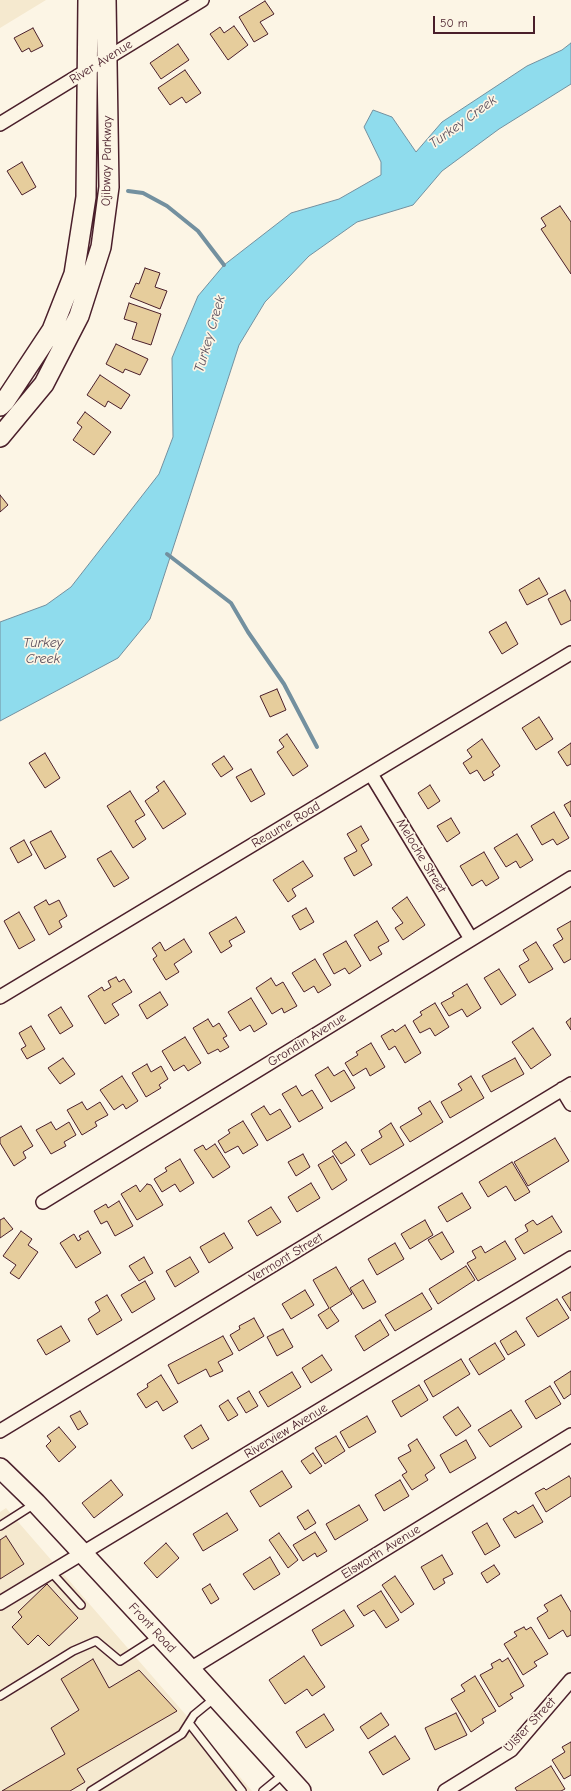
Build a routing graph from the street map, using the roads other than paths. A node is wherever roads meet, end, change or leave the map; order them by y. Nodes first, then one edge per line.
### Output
1 (88, 0) edge
2 (106, 0) edge
3 (202, 0) edge
4 (106, 58) junction
5 (87, 72) junction
6 (0, 124) edge
7 (0, 406) edge
8 (0, 437) edge
9 (571, 653) edge
10 (371, 774) junction
11 (571, 878) edge
12 (471, 939) junction
13 (0, 997) edge
14 (567, 1087) edge
15 (571, 1104) edge
16 (43, 1202) dead end
17 (571, 1258) edge
18 (0, 1431) edge
19 (571, 1435) edge
20 (0, 1468) edge
21 (36, 1503) junction
22 (0, 1526) edge
23 (82, 1554) junction
24 (51, 1572) junction
25 (0, 1603) edge
26 (82, 1605) dead end
27 (159, 1636) junction
28 (190, 1669) junction
29 (571, 1680) edge
30 (0, 1696) edge
31 (216, 1697) junction
32 (189, 1723) junction
33 (285, 1773) junction
34 (91, 1791) edge
35 (242, 1791) edge
36 (263, 1791) edge
37 (301, 1791) edge
38 (444, 1791) edge

1 - 5 main road, Ojibway Parkway
2 - 4 main road, Ojibway Parkway
3 - 4 street, River Avenue
4 - 5 street, River Avenue
4 - 8 main road, Ojibway Parkway
5 - 6 street, River Avenue
5 - 7 main road, Ojibway Parkway
9 - 10 street, Reaume Road
10 - 12 street, Meloche Street
10 - 13 street, Reaume Road
11 - 12 street, Grondin Avenue
12 - 16 street, Grondin Avenue
14 - 15 street
14 - 18 street, Vermont Street
17 - 23 street, Riverview Avenue
19 - 28 street, Elsworth Avenue
20 - 21 main road, Front Road
21 - 22 lane
21 - 23 main road, Front Road
23 - 24 street, Riverview Avenue
23 - 27 main road, Front Road
24 - 25 street, Riverview Avenue
24 - 26 lane
27 - 28 main road, Front Road
27 - 30 lane
28 - 31 main road, Front Road
29 - 38 street, Ulster Street
31 - 32 lane
31 - 33 main road, Front Road
32 - 34 lane
32 - 35 lane
33 - 36 lane
33 - 37 main road, Front Road

